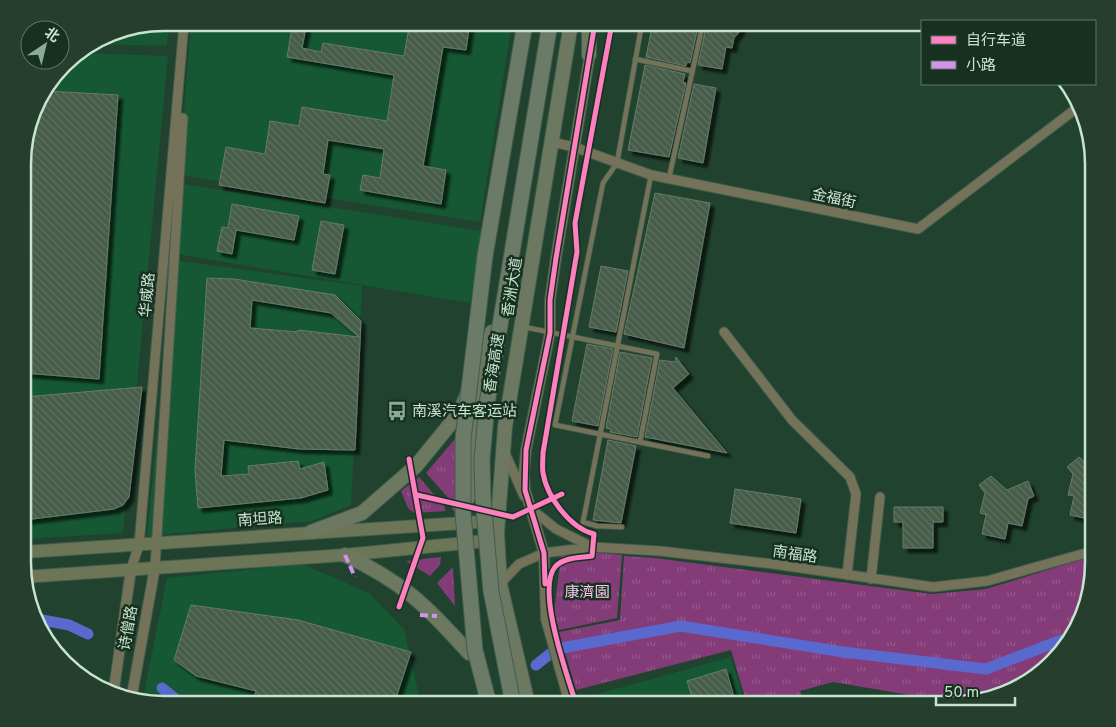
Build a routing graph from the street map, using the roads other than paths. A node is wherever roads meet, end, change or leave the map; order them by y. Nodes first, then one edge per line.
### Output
1 (569, 31) edge
2 (589, 31) edge
3 (593, 31) edge
4 (640, 31) edge
5 (701, 31) edge
6 (183, 32) edge
7 (523, 32) edge
8 (542, 32) edge
9 (548, 32) edge
10 (589, 55) junction
11 (635, 59) junction
12 (692, 71) junction
13 (1073, 109) edge
14 (183, 118) dead end
15 (552, 142) junction
16 (574, 147) junction
17 (617, 163) junction
18 (650, 175) junction
19 (668, 178) junction
20 (522, 327) junction
21 (492, 332) junction
22 (724, 332) dead end
23 (550, 333) junction
24 (572, 337) junction
25 (617, 346) junction
26 (600, 434) junction
27 (640, 442) junction
28 (504, 448) junction
29 (708, 456) dead end
30 (880, 497) dead end
31 (530, 508) junction
32 (498, 521) junction
33 (466, 523) junction
34 (622, 527) dead end
35 (311, 532) junction
36 (497, 540) junction
37 (156, 543) junction
38 (465, 544) junction
39 (139, 545) junction
40 (592, 548) junction
41 (31, 552) edge
42 (544, 553) junction
43 (1084, 554) edge
44 (345, 555) junction
45 (156, 566) junction
46 (130, 569) junction
47 (847, 575) junction
48 (32, 576) edge
49 (870, 579) junction
50 (500, 584) junction
51 (469, 653) junction
52 (114, 686) edge
53 (133, 692) edge
54 (568, 695) edge
55 (481, 696) edge
56 (487, 696) edge
57 (511, 696) edge
58 (526, 696) edge

1 - 15 highway, 香洲大道
2 - 10 highway
3 - 10 street
4 - 11 lane
5 - 12 lane
6 - 39 street, 华威路
7 - 56 highway, 香海高速, bridge
8 - 21 highway, 香洲大道
9 - 57 highway, 香海高速, bridge
10 - 16 street
11 - 12 lane
11 - 17 lane
12 - 19 lane
13 - 19 street, 金福街
14 - 37 street
15 - 16 street, 金福街
15 - 20 highway, 香洲大道
16 - 17 street, 金福街
16 - 23 street
17 - 18 street, 金福街
17 - 24 lane
18 - 19 street, 金福街
18 - 25 lane
20 - 23 lane
20 - 28 highway, 香洲大道
21 - 33 highway, 香洲大道
21 - 35 highway
22 - 47 street
23 - 24 lane
23 - 31 street
24 - 25 lane
24 - 26 lane
25 - 26 lane
25 - 27 lane
26 - 27 lane
26 - 34 lane
27 - 29 lane
28 - 31 street
28 - 32 highway, 香洲大道
30 - 49 street
31 - 40 street
31 - 42 street
32 - 33 main road, 南坦路
32 - 36 highway, 香洲大道
33 - 35 main road, 南坦路
33 - 38 highway, 香洲大道
35 - 37 main road, 南坦路
36 - 38 main road
36 - 50 highway, 香洲大道
37 - 39 main road, 南坦路
37 - 45 street
38 - 44 main road
38 - 51 highway, 香洲大道
39 - 41 main road, 南坦路
39 - 46 street, 华威路
40 - 42 street, 南福路
40 - 47 street, 南福路
42 - 50 street, 南福路
42 - 54 street
43 - 49 street, 南福路
44 - 45 main road
44 - 51 highway
45 - 46 main road
45 - 53 street, 诗僧路
46 - 48 main road
46 - 52 street, 诗僧路
47 - 49 street, 南福路
50 - 58 highway, 香洲大道
51 - 55 highway, 香洲大道

